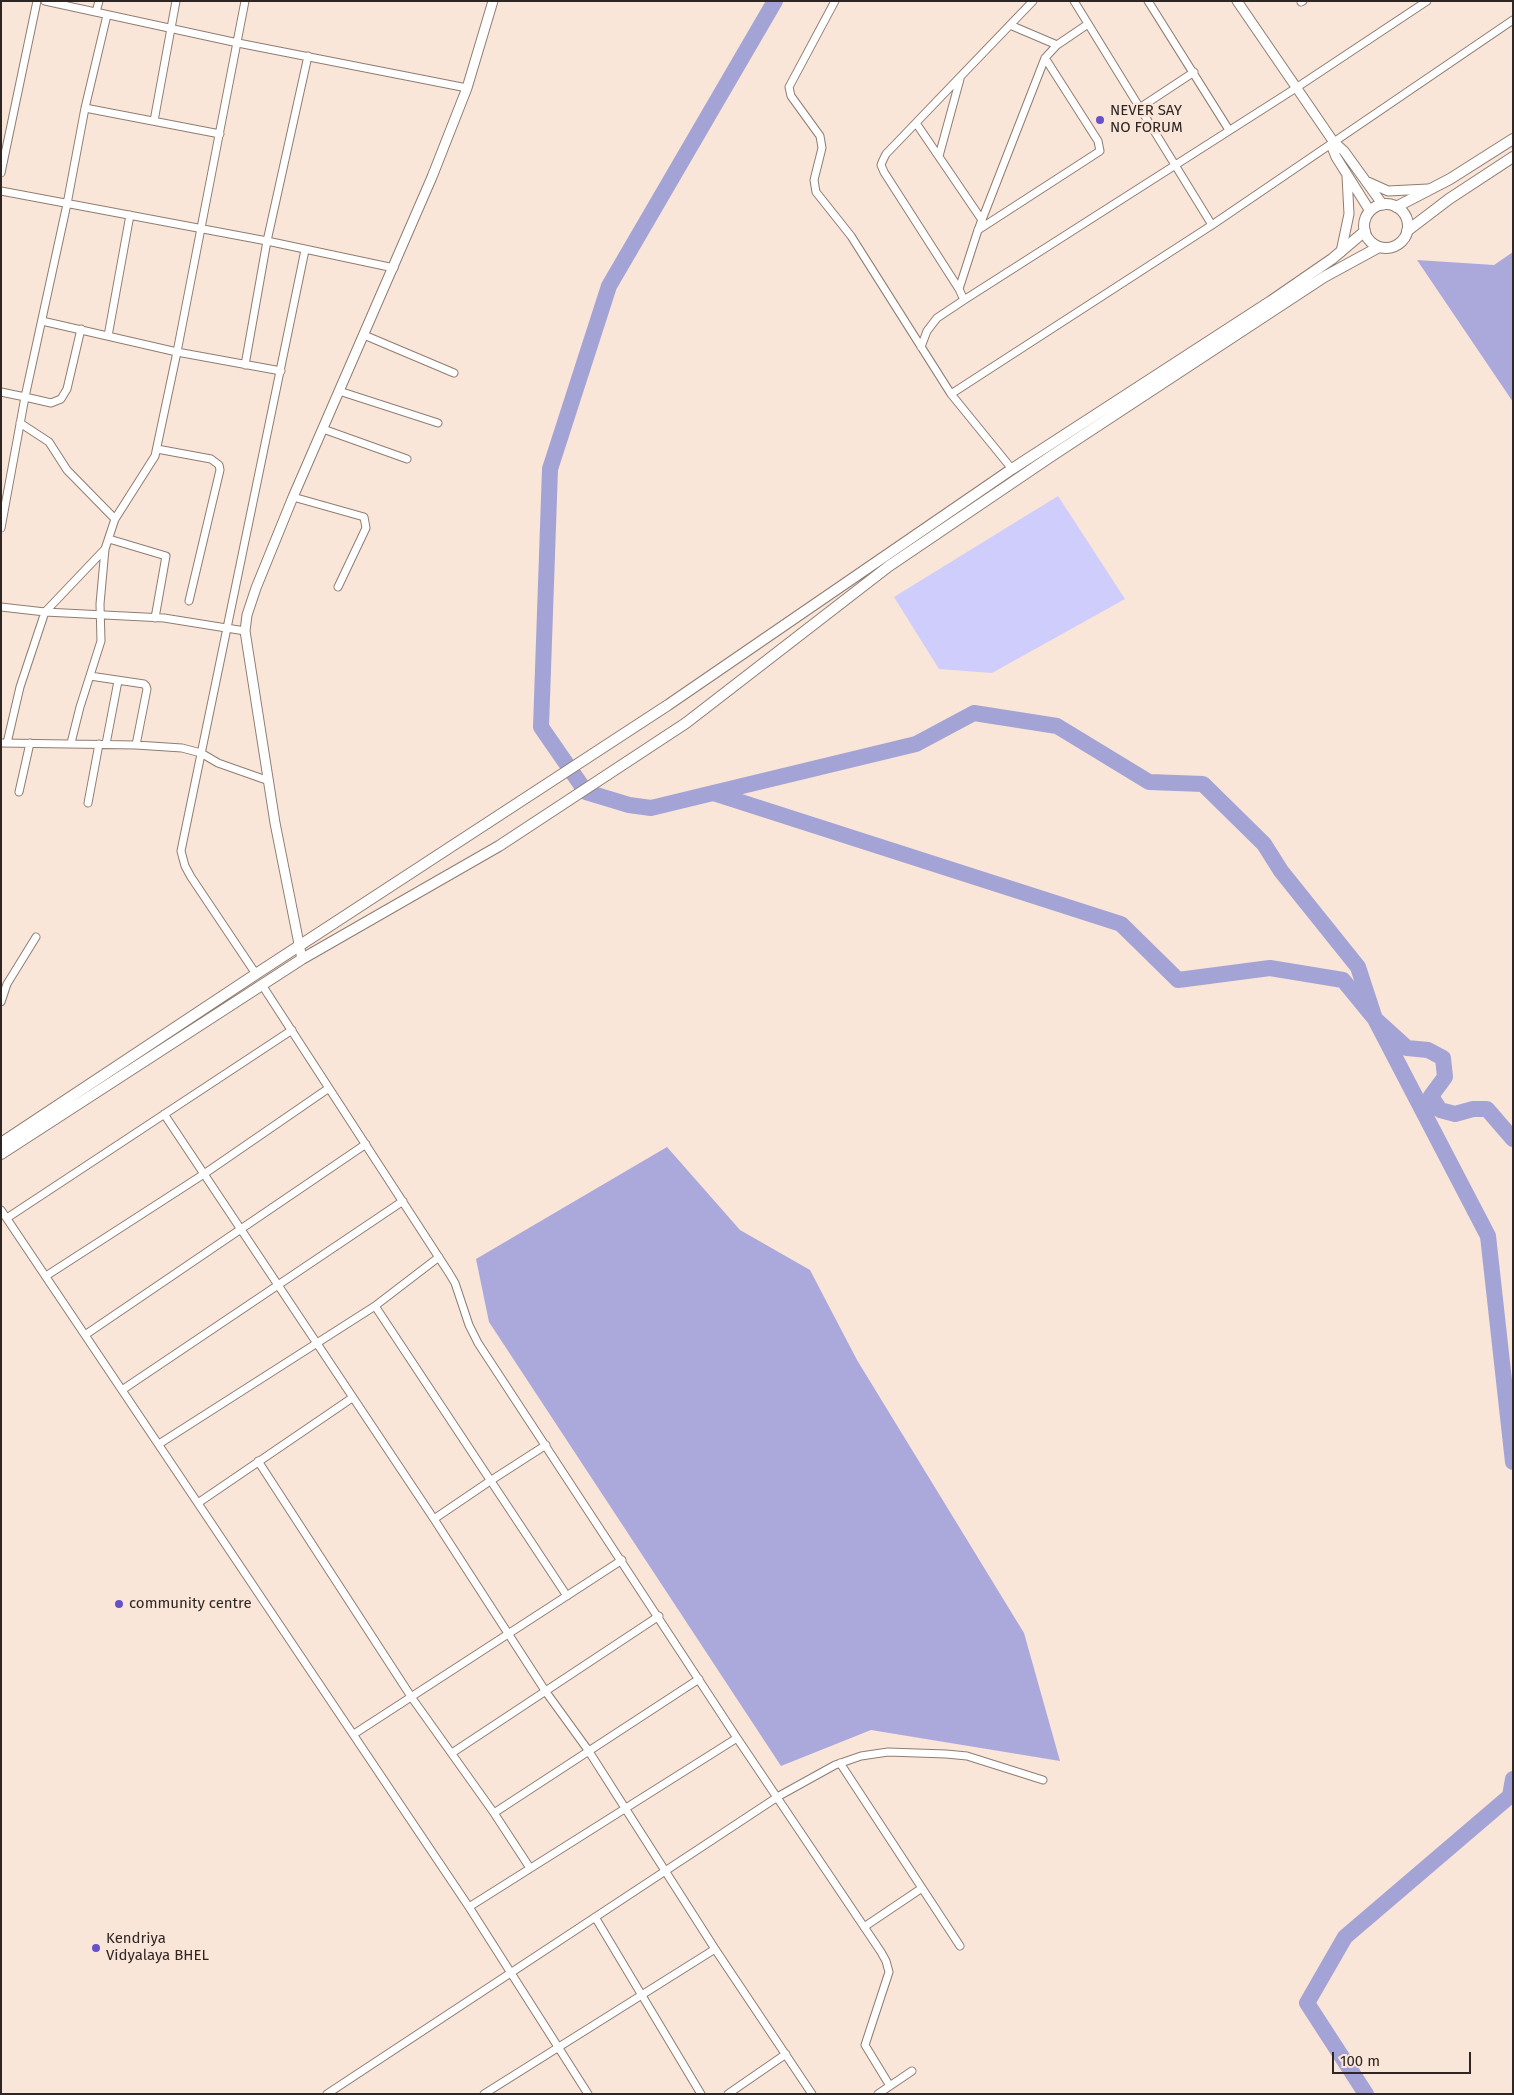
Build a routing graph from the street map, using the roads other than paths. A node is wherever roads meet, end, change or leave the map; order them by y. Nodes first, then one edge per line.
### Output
1 (37, 1) edge
2 (45, 1) edge
3 (99, 1) edge
4 (176, 1) edge
5 (245, 1) edge
6 (493, 1) edge
7 (835, 1) edge
8 (1033, 1) edge
9 (1074, 1) edge
10 (1148, 1) edge
11 (1237, 1) edge
12 (1427, 1) edge
13 (96, 12) junction
14 (107, 15) junction
15 (1513, 20) edge
16 (1088, 24) junction
17 (1010, 25) junction
18 (171, 28) junction
19 (238, 43) junction
20 (1058, 45) junction
21 (308, 56) junction
22 (1045, 58) junction
23 (1194, 72) junction
24 (960, 76) junction
25 (467, 88) junction
26 (1296, 88) junction
27 (1141, 107) junction
28 (85, 108) junction
29 (154, 121) junction
30 (916, 123) junction
31 (1229, 130) junction
32 (220, 134) junction
33 (1513, 139) edge
34 (1333, 141) junction
35 (939, 156) junction
36 (1513, 157) edge
37 (1174, 164) junction
38 (1, 173) edge
39 (1348, 175) junction
40 (1366, 181) junction
41 (1434, 188) junction
42 (1, 191) edge
43 (68, 204) junction
44 (1383, 205) junction
45 (1396, 207) junction
46 (1370, 211) junction
47 (130, 215) junction
48 (982, 220) junction
49 (1212, 225) junction
50 (201, 230) junction
51 (978, 230) junction
52 (1365, 231) junction
53 (1407, 231) junction
54 (267, 241) junction
55 (1379, 247) junction
56 (305, 250) junction
57 (1341, 252) junction
58 (394, 268) junction
59 (959, 289) junction
60 (964, 300) junction
61 (42, 321) junction
62 (81, 329) junction
63 (364, 335) junction
64 (108, 336) junction
65 (921, 347) junction
66 (177, 352) junction
67 (245, 365) junction
68 (280, 371) junction
69 (454, 373) dead end
70 (339, 391) junction
71 (1, 392) edge
72 (951, 394) junction
73 (25, 397) junction
74 (20, 423) junction
75 (438, 423) dead end
76 (322, 429) junction
77 (157, 449) junction
78 (408, 459) dead end
79 (1012, 469) junction
80 (293, 497) junction
81 (115, 518) junction
82 (1, 528) edge
83 (108, 539) junction
84 (106, 549) junction
85 (338, 587) dead end
86 (188, 601) dead end
87 (1, 607) edge
88 (45, 612) junction
89 (100, 615) junction
90 (155, 618) junction
91 (226, 628) junction
92 (245, 631) junction
93 (90, 676) junction
94 (118, 681) junction
95 (4, 743) edge
96 (30, 743) junction
97 (71, 744) junction
98 (102, 744) junction
99 (136, 745) junction
100 (201, 754) junction
101 (268, 782) junction
102 (20, 792) dead end
103 (88, 803) dead end
104 (36, 937) dead end
105 (300, 946) junction
106 (302, 959) junction
107 (256, 974) junction
108 (262, 985) junction
109 (1, 1002) edge
110 (292, 1030) junction
111 (329, 1088) junction
112 (164, 1114) junction
113 (1, 1143) edge
114 (366, 1144) junction
115 (1, 1154) edge
116 (204, 1174) junction
117 (403, 1201) junction
118 (1, 1210) edge
119 (7, 1218) junction
120 (240, 1228) junction
121 (439, 1257) junction
122 (46, 1276) junction
123 (278, 1285) junction
124 (375, 1306) junction
125 (85, 1335) junction
126 (315, 1342) junction
127 (122, 1390) junction
128 (352, 1398) junction
129 (159, 1444) junction
130 (546, 1445) junction
131 (258, 1462) junction
132 (490, 1481) junction
133 (198, 1504) junction
134 (434, 1519) junction
135 (622, 1560) junction
136 (567, 1596) junction
137 (659, 1616) junction
138 (508, 1634) junction
139 (699, 1679) junction
140 (546, 1692) junction
141 (412, 1698) junction
142 (354, 1734) junction
143 (737, 1738) junction
144 (588, 1750) junction
145 (452, 1753) junction
146 (840, 1763) junction
147 (1043, 1780) dead end
148 (778, 1796) junction
149 (625, 1808) junction
150 (494, 1813) junction
151 (530, 1868) junction
152 (666, 1870) junction
153 (922, 1888) junction
154 (469, 1907) junction
155 (595, 1917) junction
156 (864, 1927) junction
157 (960, 1946) dead end
158 (715, 1949) junction
159 (511, 1973) junction
160 (642, 1995) junction
161 (558, 2047) junction
162 (786, 2054) junction
163 (912, 2071) dead end
164 (890, 2086) junction
165 (327, 2094) edge
166 (484, 2094) edge
167 (588, 2094) edge
168 (701, 2094) edge
169 (728, 2094) edge
170 (812, 2094) edge
171 (878, 2094) edge

1 - 38 street
2 - 13 street
3 - 13 street
4 - 18 street
5 - 19 street
6 - 25 street
7 - 65 street
8 - 17 street
9 - 16 street
10 - 23 street
11 - 26 street
12 - 26 street
13 - 14 street
14 - 18 street
14 - 28 street
15 - 34 street
16 - 20 street
16 - 27 street
17 - 20 street
17 - 24 street
18 - 19 street
18 - 29 street
19 - 21 street
19 - 32 street
20 - 22 street
21 - 25 street
21 - 54 street
22 - 48 street
22 - 51 street
23 - 27 street
23 - 31 street
24 - 30 street
24 - 35 street
25 - 58 street
26 - 31 street
26 - 34 street
27 - 37 street
28 - 29 street
28 - 43 street
29 - 32 street
30 - 35 street
30 - 59 street
31 - 37 street
32 - 50 street
33 - 41 main road
34 - 39 street
34 - 40 street
34 - 49 street
35 - 48 street
36 - 53 main road
37 - 49 street
37 - 60 street
39 - 46 street
39 - 57 street
40 - 41 street
40 - 44 street
41 - 45 main road
42 - 43 street
43 - 47 street
43 - 61 street
44 - 45 main road
44 - 46 main road
45 - 53 main road
46 - 52 main road
47 - 50 street
47 - 64 street
48 - 51 street
49 - 72 street
50 - 54 street
50 - 66 street
51 - 59 street
52 - 55 main road
52 - 57 main road
53 - 55 main road
54 - 56 street
54 - 67 street
55 - 106 main road
56 - 58 street
56 - 68 street
57 - 79 main road
58 - 63 street
59 - 60 street
60 - 65 street
61 - 62 street
61 - 73 street
62 - 64 street
62 - 73 street
63 - 69 street
63 - 70 street
64 - 66 street
65 - 72 street
66 - 67 street
66 - 77 street
67 - 68 street
68 - 91 street
70 - 75 street
70 - 76 street
71 - 73 street
72 - 79 street
73 - 74 street
74 - 81 street
74 - 82 street
76 - 78 street
76 - 80 street
77 - 81 street
77 - 86 street
79 - 105 main road
80 - 85 street
80 - 92 street
81 - 83 street
83 - 84 street
83 - 90 street
84 - 88 street
84 - 89 street
87 - 88 street
88 - 89 street
88 - 95 street
89 - 90 street
89 - 93 street
90 - 91 street
91 - 92 street
91 - 100 street
92 - 101 street
93 - 94 street
93 - 97 street
94 - 98 street
94 - 99 street
95 - 96 street
96 - 97 street
96 - 102 street
97 - 98 street
98 - 99 street
98 - 103 street
99 - 100 street
100 - 101 street
100 - 107 street
101 - 105 street
104 - 109 street
105 - 106 street
105 - 107 main road
106 - 108 main road
107 - 113 main road
108 - 110 street
108 - 115 main road
110 - 111 street
110 - 112 street
111 - 114 street
111 - 116 street
112 - 116 street
112 - 119 street
114 - 117 street
114 - 120 street
116 - 120 street
116 - 122 street
117 - 121 street
117 - 123 street
118 - 119 street
119 - 122 street
120 - 123 street
120 - 125 street
121 - 124 street
121 - 130 street
122 - 125 street
123 - 126 street
123 - 127 street
124 - 126 street
124 - 132 street
125 - 127 street
126 - 128 street
126 - 129 street
127 - 129 street
128 - 131 street
128 - 134 street
129 - 133 street
130 - 132 street
130 - 135 street
131 - 133 street
131 - 141 street
132 - 134 street
132 - 136 street
133 - 142 street
134 - 138 street
135 - 136 street
135 - 137 street
136 - 138 street
137 - 139 street
137 - 140 street
138 - 140 street
138 - 141 street
139 - 143 street
139 - 144 street
140 - 144 street
140 - 145 street
141 - 142 street
141 - 145 street
142 - 154 street
143 - 148 street
143 - 149 street
144 - 149 street
144 - 150 street
145 - 150 street
146 - 147 street
146 - 148 street
146 - 153 street
148 - 152 street
148 - 156 street
149 - 151 street
149 - 152 street
150 - 151 street
151 - 154 street
152 - 155 street
152 - 158 street
153 - 156 street
153 - 157 street
154 - 159 street
155 - 159 street
155 - 160 street
156 - 164 street
158 - 160 street
158 - 162 street
159 - 161 street
159 - 165 street
160 - 161 street
160 - 168 street
161 - 166 street
161 - 167 street
162 - 169 street
162 - 170 street
163 - 164 street
164 - 171 street

